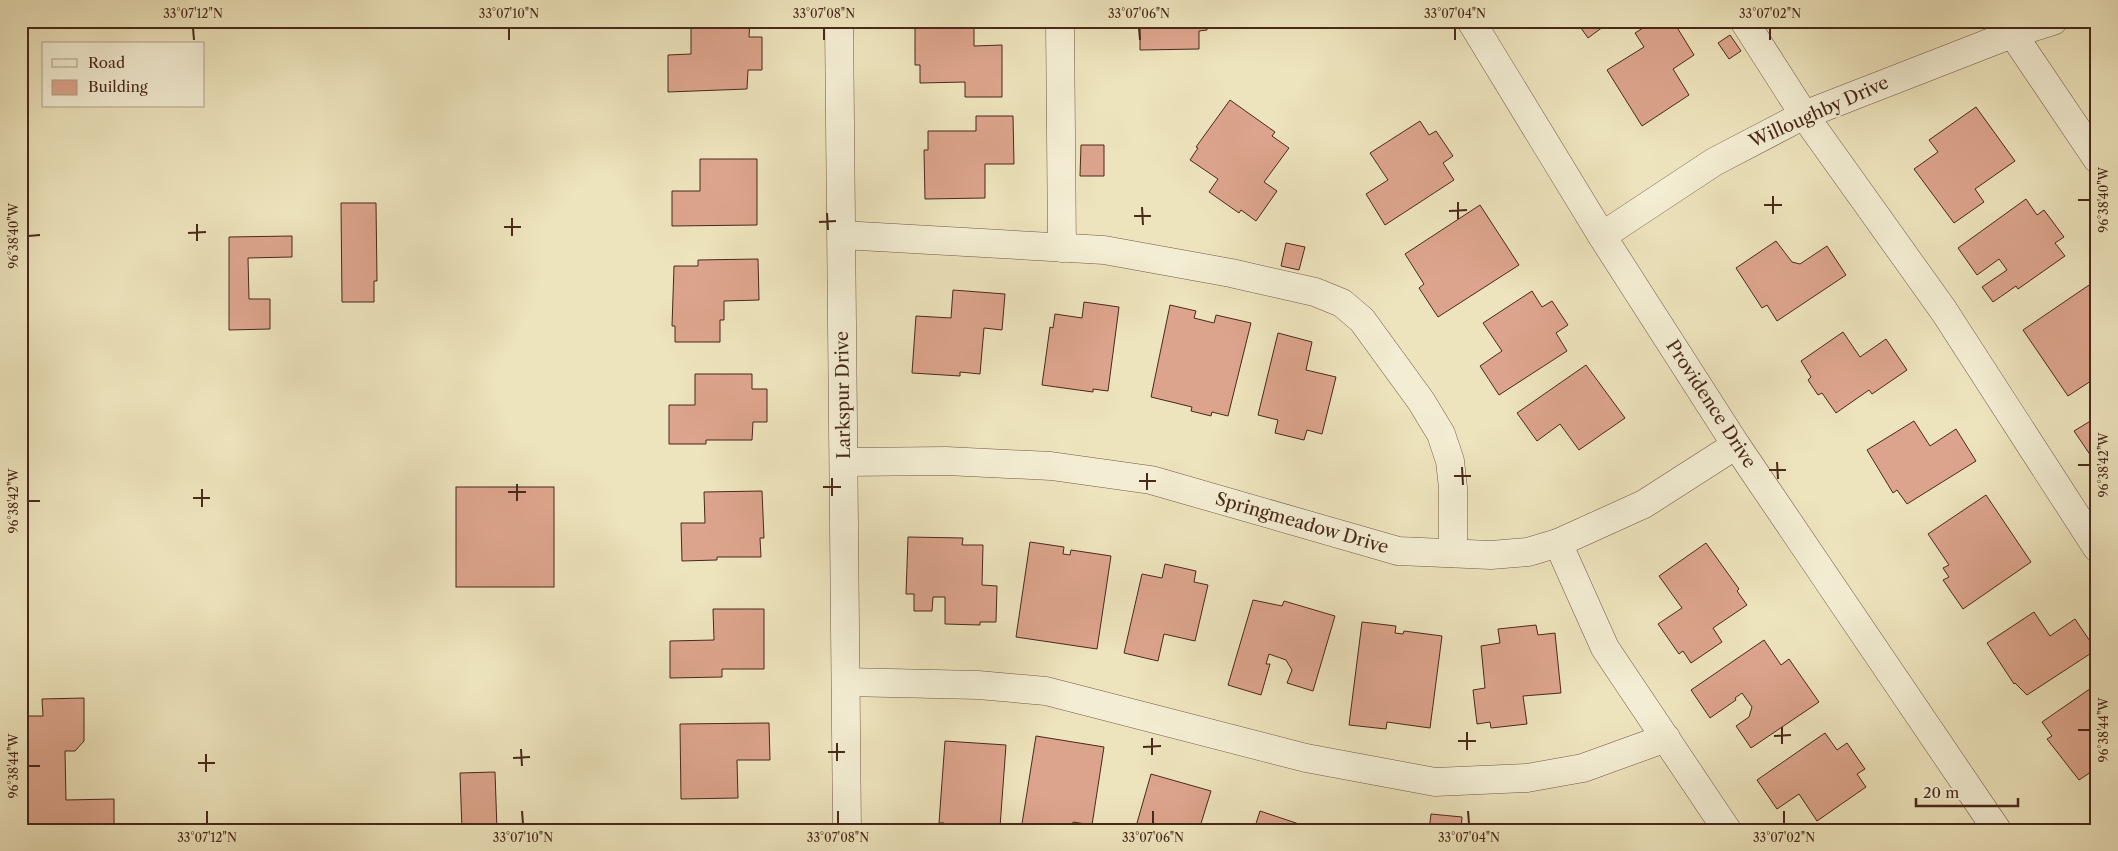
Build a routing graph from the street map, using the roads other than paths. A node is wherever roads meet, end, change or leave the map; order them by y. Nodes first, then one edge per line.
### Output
1 (840, 21) edge
2 (1060, 21) edge
3 (1471, 21) edge
4 (1744, 21) edge
5 (2053, 21) edge
6 (2008, 27) edge
7 (1804, 115) junction
8 (2097, 159) edge
9 (842, 234) junction
10 (1602, 236) junction
11 (1062, 248) junction
12 (1736, 445) junction
13 (844, 462) junction
14 (1558, 543) junction
15 (2097, 548) edge
16 (1454, 553) junction
17 (846, 682) junction
18 (1666, 738) junction
19 (847, 830) edge
20 (1727, 830) edge
21 (1997, 830) edge

1 - 9 street, Larkspur Drive
2 - 11 street
3 - 10 street, Providence Drive
4 - 7 street
5 - 6 street, Willoughby Drive
6 - 7 street, Willoughby Drive
6 - 8 street
7 - 10 street, Willoughby Drive
7 - 15 street
9 - 11 street
9 - 13 street, Larkspur Drive
10 - 12 street, Providence Drive
11 - 16 street
12 - 14 street, Springmeadow Drive
12 - 21 street, Providence Drive
13 - 16 street, Springmeadow Drive
13 - 17 street, Larkspur Drive
14 - 16 street, Springmeadow Drive
14 - 18 street
17 - 18 street
17 - 19 street, Larkspur Drive
18 - 20 street

